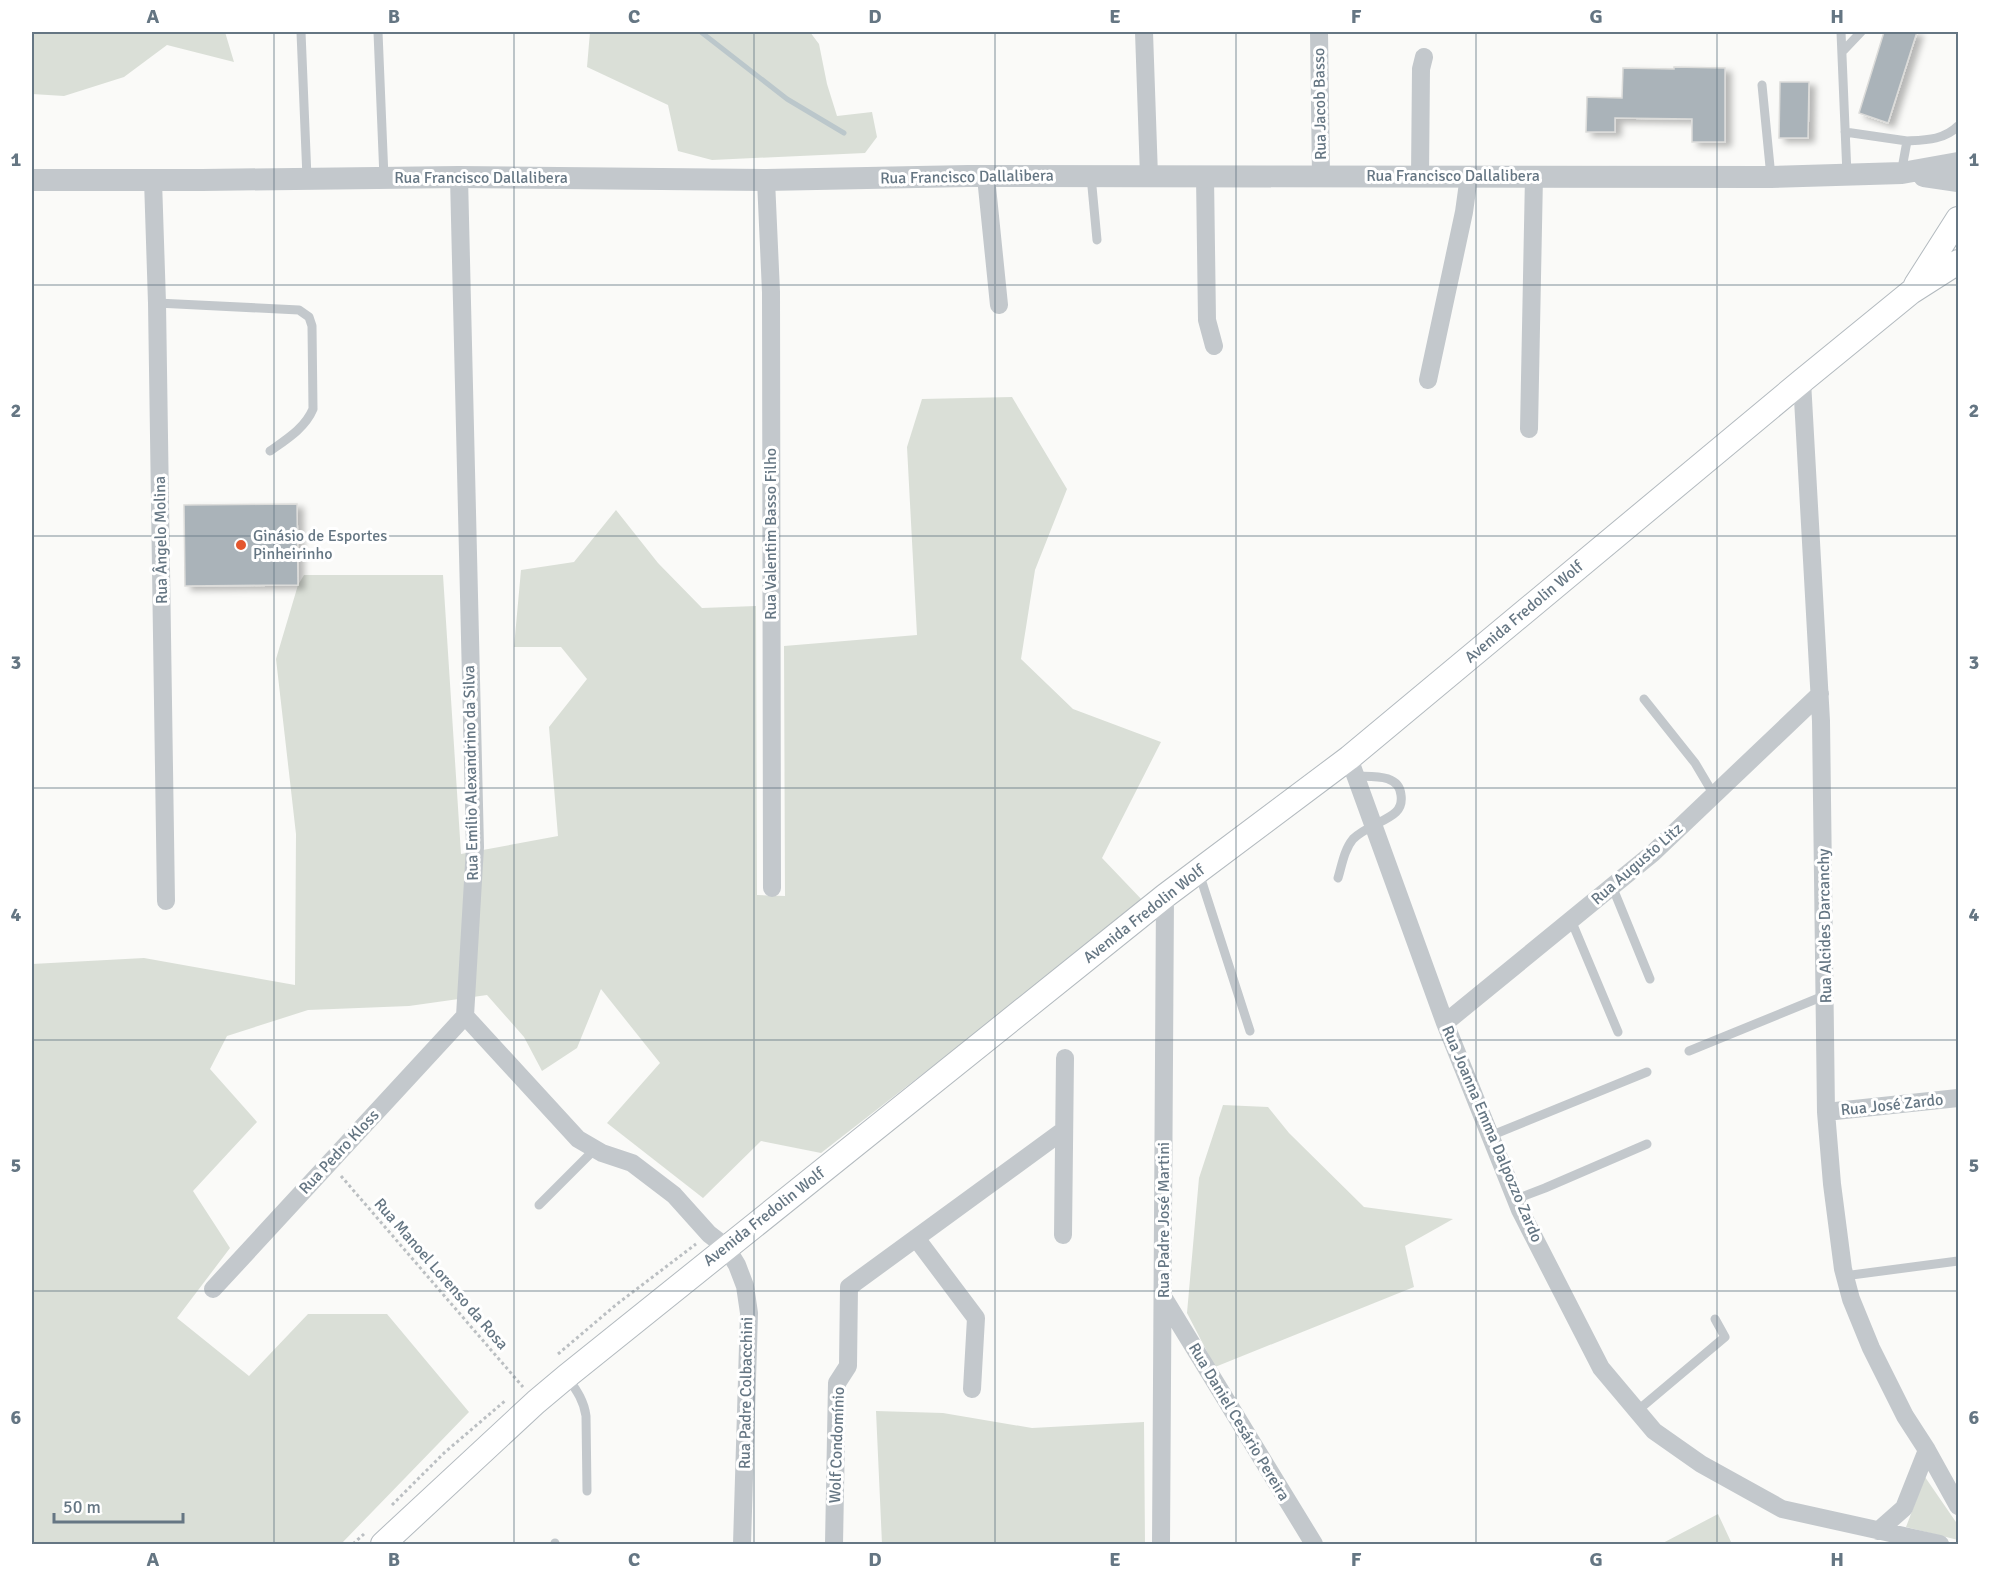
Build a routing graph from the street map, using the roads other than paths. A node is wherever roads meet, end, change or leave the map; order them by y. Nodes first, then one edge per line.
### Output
1 (301, 32) edge
2 (378, 32) edge
3 (1144, 32) edge
4 (1319, 32) edge
5 (1841, 32) edge
6 (1861, 32) edge
7 (1842, 52) junction
8 (1424, 57) dead end
9 (1762, 85) dead end
10 (1959, 126) edge
11 (1845, 132) junction
12 (1907, 141) junction
13 (1959, 163) edge
14 (1903, 168) junction
15 (1847, 175) junction
16 (1091, 176) junction
17 (1149, 176) junction
18 (1205, 176) junction
19 (1321, 176) junction
20 (1420, 176) junction
21 (1469, 176) junction
22 (1534, 176) junction
23 (459, 177) junction
24 (986, 177) junction
25 (1771, 177) junction
26 (307, 178) junction
27 (384, 178) junction
28 (32, 180) edge
29 (153, 180) junction
30 (766, 180) junction
31 (1959, 181) edge
32 (1959, 219) edge
33 (1098, 240) dead end
34 (1959, 262) edge
35 (1911, 292) junction
36 (157, 303) junction
37 (999, 305) dead end
38 (1214, 346) dead end
39 (1428, 380) dead end
40 (1802, 381) junction
41 (1529, 429) dead end
42 (270, 451) dead end
43 (1820, 694) junction
44 (1644, 699) dead end
45 (1352, 767) junction
46 (1714, 795) junction
47 (1373, 824) junction
48 (1198, 871) junction
49 (1338, 878) dead end
50 (1612, 886) junction
51 (772, 888) dead end
52 (1165, 896) junction
53 (166, 901) dead end
54 (1571, 920) junction
55 (1650, 979) dead end
56 (1826, 995) junction
57 (465, 1016) junction
58 (1446, 1023) junction
59 (1250, 1031) dead end
60 (1618, 1032) dead end
61 (1689, 1051) dead end
62 (1065, 1058) dead end
63 (1647, 1072) dead end
64 (1959, 1098) edge
65 (1826, 1112) junction
66 (1064, 1130) junction
67 (1490, 1136) junction
68 (1647, 1144) dead end
69 (595, 1149) junction
70 (1516, 1199) junction
71 (540, 1205) dead end
72 (1063, 1235) dead end
73 (916, 1238) junction
74 (726, 1247) junction
75 (1959, 1261) edge
76 (1844, 1276) junction
77 (213, 1289) dead end
78 (1164, 1299) junction
79 (1715, 1319) dead end
80 (567, 1376) junction
81 (972, 1389) dead end
82 (1636, 1411) junction
83 (1927, 1450) junction
84 (587, 1491) dead end
85 (1959, 1506) edge
86 (1878, 1532) junction
87 (383, 1545) edge
88 (742, 1545) edge
89 (834, 1545) edge
90 (1161, 1545) edge
91 (1314, 1545) edge
92 (1940, 1545) edge

1 - 26 lane
2 - 27 lane
3 - 17 street
4 - 19 street, Rua Jacob Basso
5 - 7 lane
6 - 7 lane
7 - 11 lane
8 - 20 street
9 - 25 lane
10 - 12 lane
11 - 12 lane
11 - 15 lane
12 - 14 lane
13 - 14 street, Rua Francisco Dallalibera
14 - 15 street, Rua Francisco Dallalibera
14 - 31 street, Rua Francisco Dallalibera
15 - 25 street, Rua Francisco Dallalibera
16 - 17 street, Rua Francisco Dallalibera
16 - 24 street, Rua Francisco Dallalibera
16 - 33 lane
17 - 18 street, Rua Francisco Dallalibera
18 - 19 street, Rua Francisco Dallalibera
18 - 38 street
19 - 20 street, Rua Francisco Dallalibera
20 - 21 street, Rua Francisco Dallalibera
21 - 22 street, Rua Francisco Dallalibera
21 - 39 street
22 - 25 street, Rua Francisco Dallalibera
22 - 41 street
23 - 27 street, Rua Francisco Dallalibera
23 - 30 street, Rua Francisco Dallalibera
23 - 57 street, Rua Emílio Alexandrino da Silva
24 - 30 street, Rua Francisco Dallalibera
24 - 37 street
26 - 27 street, Rua Francisco Dallalibera
26 - 29 street, Rua Francisco Dallalibera
28 - 29 street, Rua Francisco Dallalibera
29 - 36 street, Rua Ângelo Molina
30 - 51 street, Rua Valentim Basso Filho
32 - 35 main road, Avenida Fredolin Wolf
34 - 35 main road, Avenida Fredolin Wolf
35 - 40 main road, Avenida Fredolin Wolf
36 - 42 lane
36 - 53 street, Rua Ângelo Molina
40 - 43 street, Rua Alcides Darcanchy
40 - 45 main road, Avenida Fredolin Wolf
43 - 46 street, Rua Augusto Litz
43 - 56 street, Rua Alcides Darcanchy
44 - 46 lane
45 - 47 street, Rua Joanna Emma Dalpozzo Zardo
45 - 47 lane
45 - 48 main road, Avenida Fredolin Wolf
46 - 50 street, Rua Augusto Litz
47 - 49 lane
47 - 58 street, Rua Joanna Emma Dalpozzo Zardo
48 - 52 main road, Avenida Fredolin Wolf
48 - 59 lane
50 - 54 street, Rua Augusto Litz
50 - 55 lane
52 - 74 main road, Avenida Fredolin Wolf
52 - 78 street, Rua Padre José Martini
54 - 58 street, Rua Augusto Litz
54 - 60 lane
56 - 61 lane
56 - 65 street, Rua Alcides Darcanchy
57 - 69 street
57 - 77 street, Rua Pedro Kloss
58 - 67 street, Rua Joanna Emma Dalpozzo Zardo
62 - 66 street
63 - 67 lane
64 - 65 street, Rua José Zardo
65 - 76 street, Rua Alcides Darcanchy
66 - 72 street
66 - 73 street, Wolf Condomínio
67 - 70 street, Rua Joanna Emma Dalpozzo Zardo
68 - 70 lane
69 - 71 lane
69 - 74 street
70 - 82 street, Rua Joanna Emma Dalpozzo Zardo
73 - 81 street
73 - 89 street, Wolf Condomínio
74 - 80 main road, Avenida Fredolin Wolf
74 - 88 street, Rua Padre Colbacchini
75 - 76 lane
76 - 83 street, Rua Alcides Darcanchy
78 - 90 street, Rua Padre José Martini
78 - 91 street, Rua Daniel Cesário Pereira
79 - 82 lane
80 - 84 lane
80 - 87 main road, Avenida Fredolin Wolf
82 - 86 street, Rua Joanna Emma Dalpozzo Zardo
83 - 85 street, Rua Alcides Darcanchy
83 - 86 street
86 - 92 street, Rua Joanna Emma Dalpozzo Zardo

